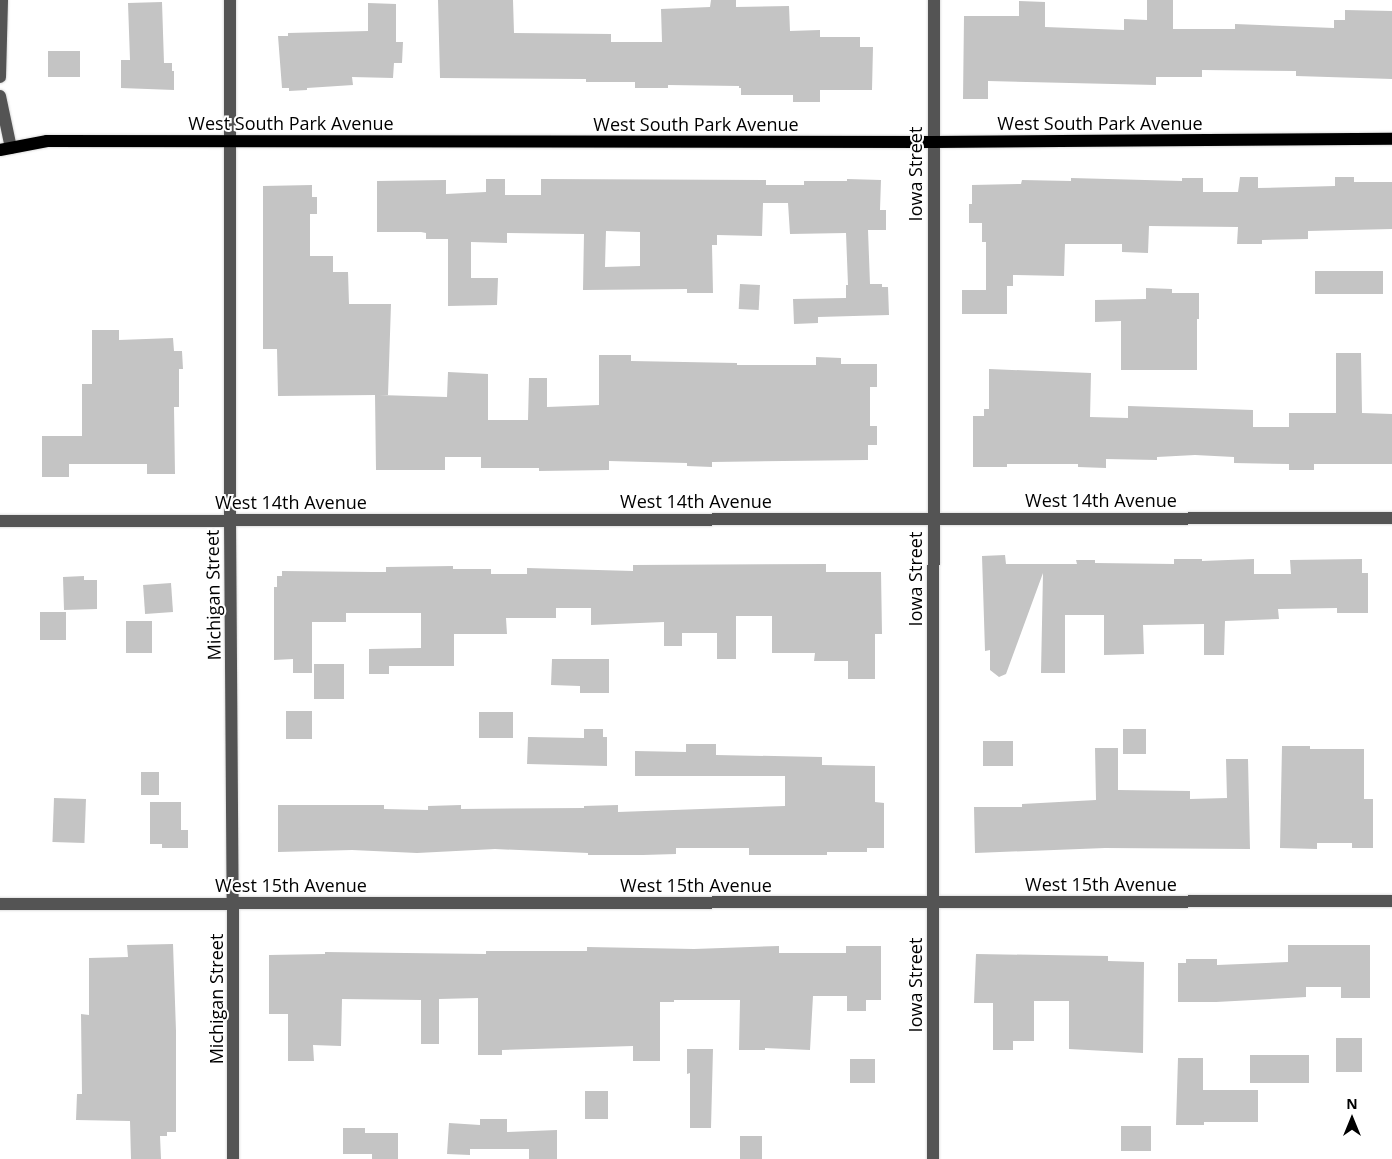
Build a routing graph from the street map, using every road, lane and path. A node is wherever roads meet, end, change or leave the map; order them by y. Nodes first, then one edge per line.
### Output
1 (2, 0) edge
2 (230, 0) edge
3 (934, 0) edge
4 (0, 77) edge
5 (0, 96) edge
6 (1392, 139) edge
7 (231, 141) junction
8 (933, 142) junction
9 (5, 149) edge
10 (933, 518) junction
11 (1392, 518) edge
12 (230, 520) junction
13 (0, 521) edge
14 (1392, 901) edge
15 (233, 902) junction
16 (932, 902) junction
17 (0, 904) edge
18 (233, 1159) edge
19 (933, 1159) edge

1 - 4 street
2 - 7 street, Michigan Street
3 - 8 street, Iowa Street
5 - 9 street
6 - 8 main road, West South Park Avenue
7 - 8 main road, West South Park Avenue
7 - 9 main road, West South Park Avenue
7 - 12 street, Michigan Street
8 - 10 street, Iowa Street
10 - 11 street, West 14th Avenue
10 - 12 street, West 14th Avenue
10 - 16 street, Iowa Street
12 - 13 street, West 14th Avenue
12 - 15 street, Michigan Street
14 - 16 street, West 15th Avenue
15 - 16 street, West 15th Avenue
15 - 17 street, West 15th Avenue
15 - 18 street, Michigan Street
16 - 19 street, Iowa Street

